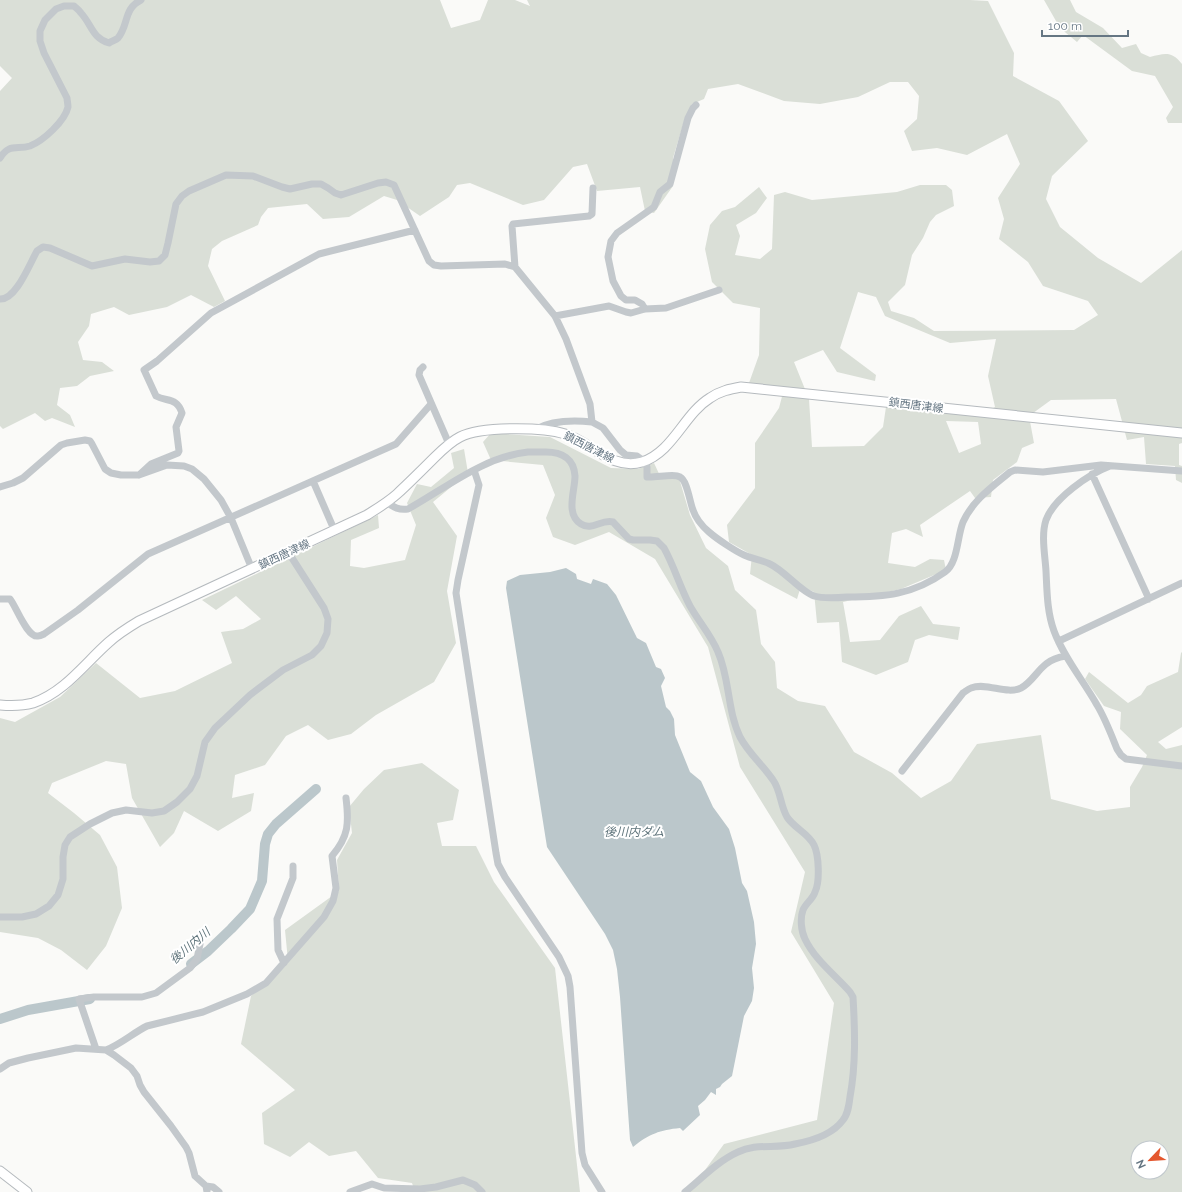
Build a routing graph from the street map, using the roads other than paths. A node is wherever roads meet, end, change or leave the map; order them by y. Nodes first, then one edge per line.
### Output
1 (141, 0) edge
2 (696, 105) dead end
3 (0, 158) edge
4 (593, 188) dead end
5 (415, 230) junction
6 (515, 267) junction
7 (719, 290) dead end
8 (0, 299) edge
9 (645, 310) junction
10 (555, 316) junction
11 (423, 367) dead end
12 (431, 404) junction
13 (592, 422) junction
14 (534, 430) junction
15 (1182, 433) edge
16 (449, 444) junction
17 (644, 461) junction
18 (1110, 466) junction
19 (474, 470) junction
20 (1182, 471) edge
21 (1092, 474) junction
22 (139, 475) junction
23 (313, 481) junction
24 (0, 487) edge
25 (387, 502) junction
26 (231, 518) junction
27 (333, 527) dead end
28 (286, 553) junction
29 (252, 568) junction
30 (1182, 583) edge
31 (1149, 598) junction
32 (0, 599) edge
33 (1059, 641) junction
34 (1066, 656) junction
35 (0, 705) edge
36 (1182, 766) edge
37 (902, 771) dead end
38 (346, 798) dead end
39 (293, 869) dead end
40 (0, 917) edge
41 (201, 939) dead end
42 (284, 963) junction
43 (96, 1049) junction
44 (106, 1050) junction
45 (0, 1069) edge
46 (0, 1171) edge
47 (207, 1189) edge
48 (27, 1192) edge
49 (219, 1192) edge
50 (350, 1192) edge
51 (482, 1192) edge
52 (602, 1192) edge
53 (685, 1192) edge

1 - 3 street
2 - 9 street
4 - 6 street
5 - 6 street
5 - 8 street
5 - 22 street
6 - 10 street
7 - 9 street
9 - 10 street
10 - 13 street
11 - 12 street
12 - 16 street
12 - 23 street
13 - 14 street
13 - 17 street
14 - 16 main road, 鎮西唐津線
14 - 17 main road, 鎮西唐津線
15 - 17 main road, 鎮西唐津線
16 - 25 main road, 鎮西唐津線
17 - 18 street
18 - 20 street
18 - 21 street
19 - 25 street
19 - 52 street
19 - 53 street
21 - 31 street
21 - 33 street
22 - 24 street
22 - 26 street
23 - 26 street
23 - 27 street
25 - 28 main road, 鎮西唐津線
26 - 29 street
26 - 32 street
28 - 29 main road, 鎮西唐津線
28 - 40 street
29 - 35 main road, 鎮西唐津線
30 - 31 street
31 - 33 street
33 - 34 street
34 - 36 street
34 - 37 street
38 - 42 street
39 - 42 street
41 - 43 street
42 - 44 street
43 - 44 street
43 - 45 street
44 - 47 street
46 - 48 main road
47 - 49 street
50 - 51 street

